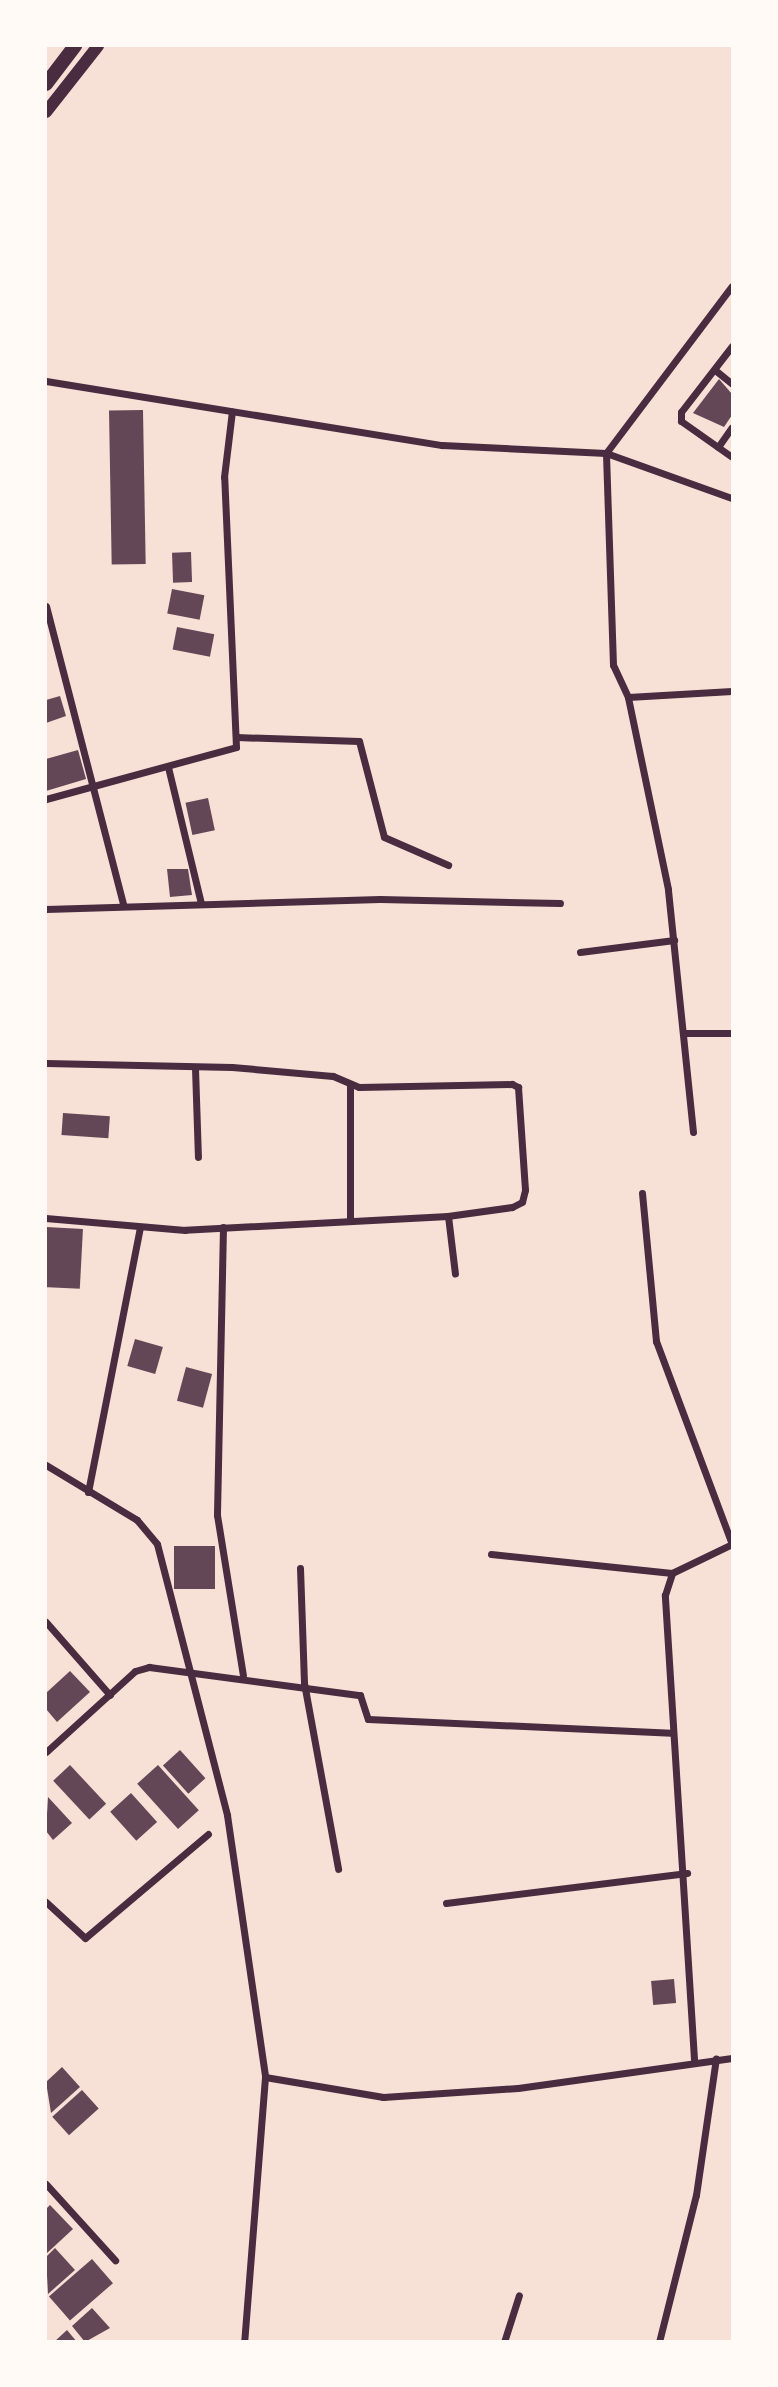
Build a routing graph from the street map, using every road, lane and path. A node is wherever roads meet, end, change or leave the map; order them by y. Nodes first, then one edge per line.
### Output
1 (75, 46) edge
2 (98, 46) edge
3 (46, 84) edge
4 (46, 112) edge
5 (733, 286) edge
6 (733, 345) edge
7 (715, 370) junction
8 (46, 381) edge
9 (733, 384) edge
10 (232, 411) junction
11 (733, 427) edge
12 (718, 447) junction
13 (606, 453) junction
14 (733, 457) edge
15 (733, 498) edge
16 (46, 606) edge
17 (733, 691) edge
18 (628, 697) junction
19 (236, 737) junction
20 (168, 767) junction
21 (93, 786) junction
22 (46, 799) edge
23 (447, 865) dead end
24 (560, 902) dead end
25 (201, 903) junction
26 (123, 904) junction
27 (46, 909) edge
28 (674, 940) junction
29 (580, 953) dead end
30 (684, 1033) junction
31 (733, 1033) edge
32 (46, 1063) edge
33 (195, 1069) junction
34 (350, 1086) junction
35 (693, 1132) dead end
36 (198, 1157) dead end
37 (642, 1193) dead end
38 (448, 1216) junction
39 (46, 1218) edge
40 (350, 1220) junction
41 (140, 1227) junction
42 (223, 1227) junction
43 (455, 1274) dead end
44 (46, 1465) edge
45 (88, 1492) junction
46 (732, 1544) edge
47 (491, 1553) dead end
48 (300, 1568) dead end
49 (672, 1573) junction
50 (46, 1622) edge
51 (187, 1669) junction
52 (243, 1675) junction
53 (304, 1683) junction
54 (110, 1695) junction
55 (671, 1733) junction
56 (46, 1752) edge
57 (208, 1834) dead end
58 (338, 1869) dead end
59 (687, 1873) junction
60 (46, 1902) edge
61 (446, 1903) dead end
62 (733, 2058) edge
63 (694, 2059) junction
64 (716, 2059) junction
65 (265, 2077) junction
66 (46, 2183) edge
67 (115, 2260) dead end
68 (519, 2295) dead end
69 (244, 2342) edge
70 (504, 2342) edge
71 (659, 2342) edge

1 - 3 main road
2 - 4 street
5 - 13 street
6 - 7 street
7 - 9 street
7 - 12 street
8 - 10 street
10 - 13 street
10 - 19 street
11 - 12 street
12 - 14 street
13 - 15 street
13 - 18 street
16 - 21 street
17 - 18 street
18 - 28 street
19 - 20 street
19 - 23 street
20 - 21 street
20 - 25 street
21 - 22 street
21 - 26 street
24 - 25 street
25 - 26 street
26 - 27 street
28 - 29 street
28 - 30 street
30 - 31 street
30 - 35 street
32 - 33 street
33 - 34 street
33 - 36 street
34 - 38 street
34 - 40 street
37 - 46 street
38 - 40 street
38 - 43 street
39 - 41 street
40 - 42 street
41 - 42 street
41 - 45 street
42 - 52 street
44 - 45 street
45 - 51 street
46 - 49 street
47 - 49 street
48 - 53 street
49 - 55 street
50 - 54 street
51 - 52 street
51 - 54 street
51 - 65 street
52 - 53 street
53 - 55 street
53 - 58 street
54 - 56 street
55 - 59 street
57 - 60 street
59 - 61 street
59 - 63 street
62 - 64 street
63 - 64 street
63 - 65 street
64 - 71 street
65 - 69 street
66 - 67 street
68 - 70 street

